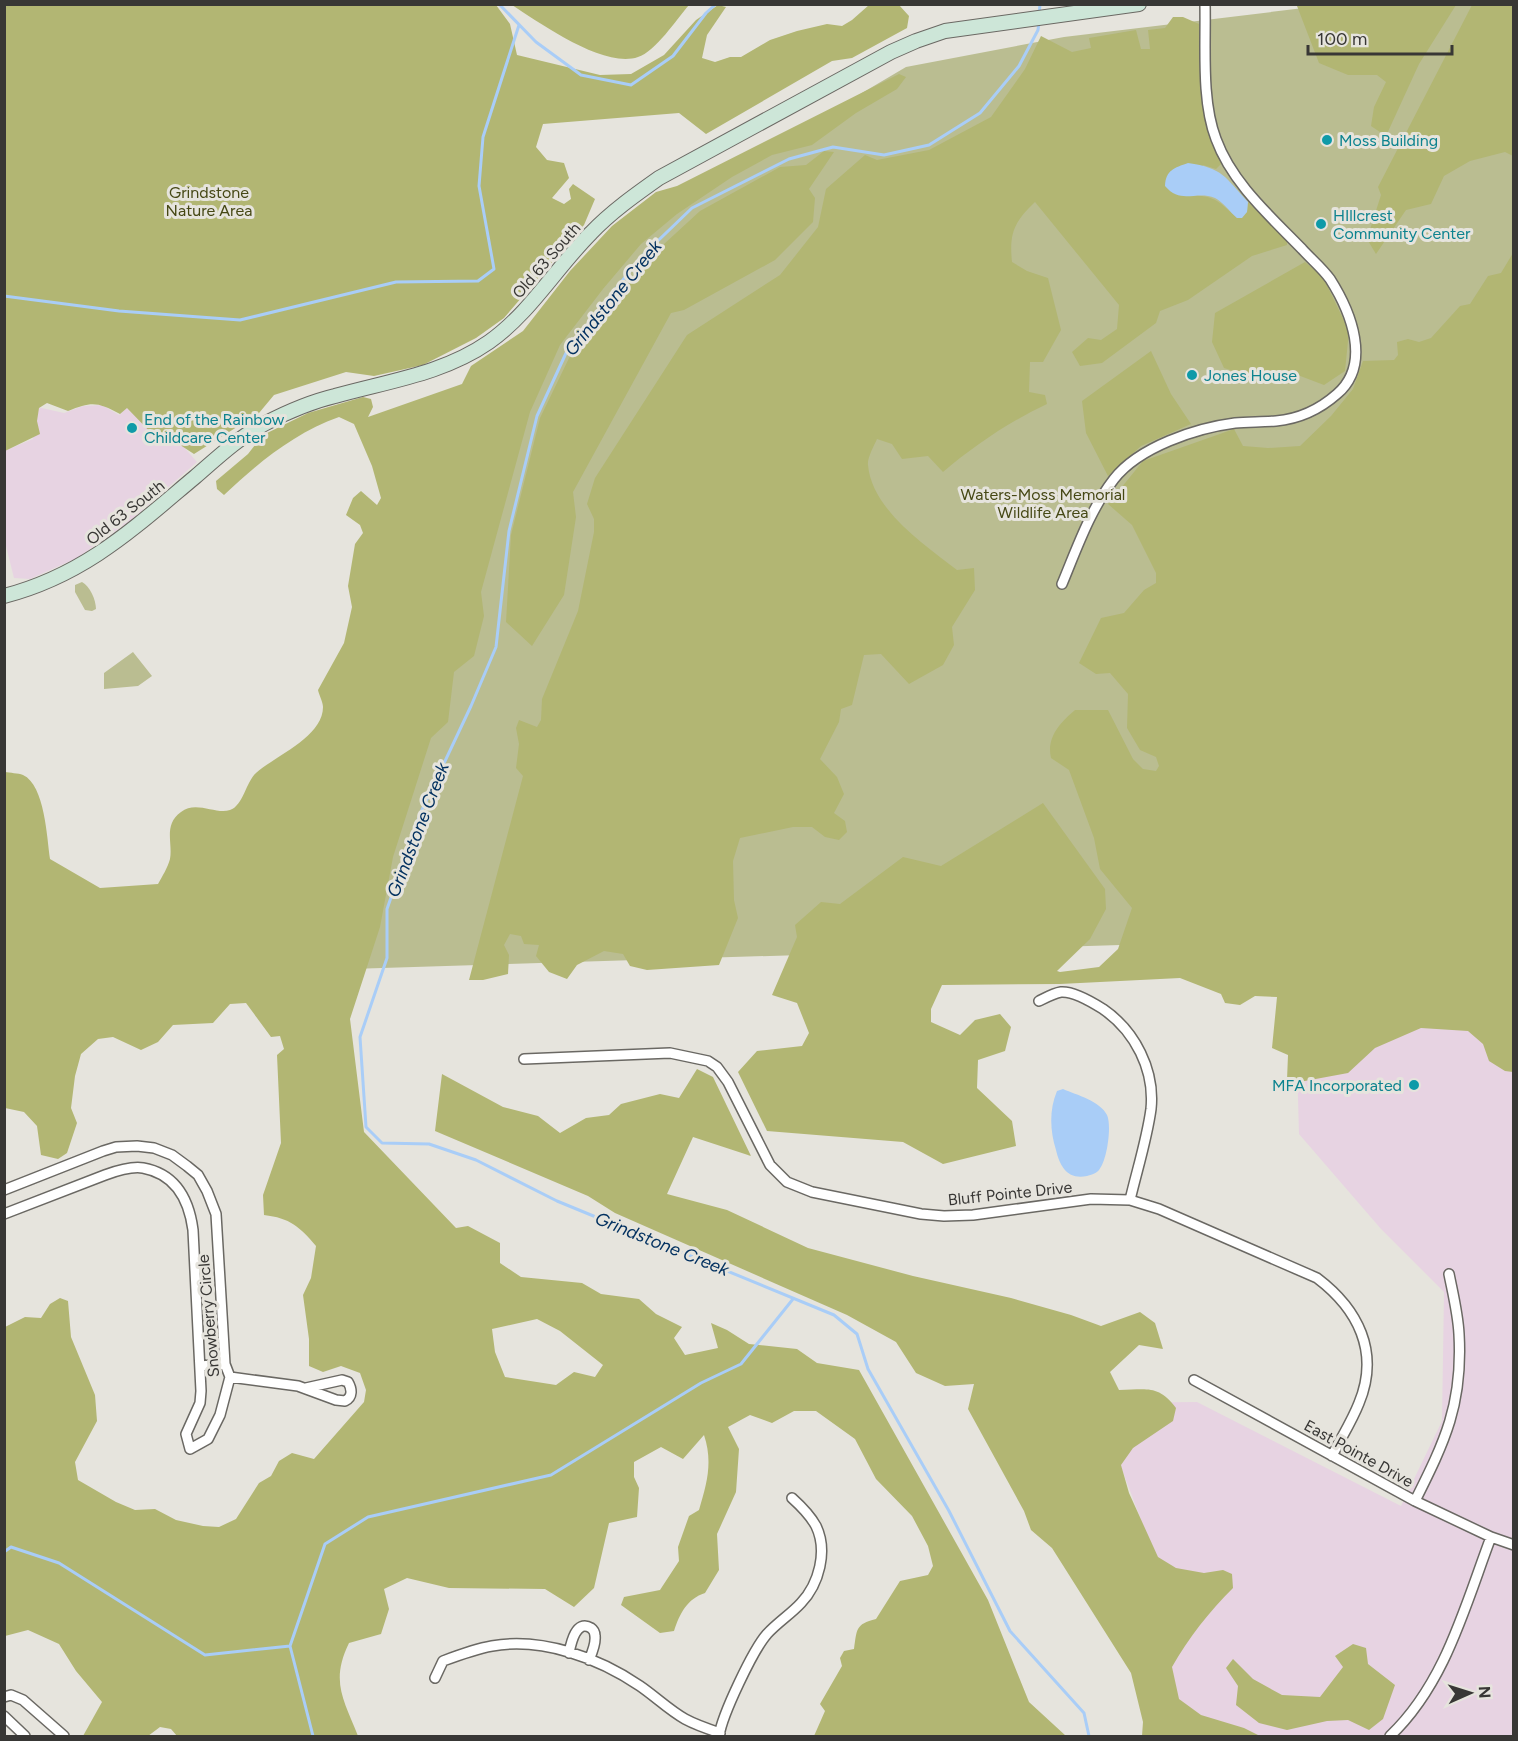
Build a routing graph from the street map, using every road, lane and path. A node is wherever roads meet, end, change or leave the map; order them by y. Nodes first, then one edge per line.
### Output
1 (1139, 4) edge
2 (1205, 4) edge
3 (1062, 584) dead end
4 (4, 596) edge
5 (1039, 1001) dead end
6 (524, 1059) dead end
7 (4, 1190) edge
8 (1130, 1200) junction
9 (4, 1214) edge
10 (1449, 1274) dead end
11 (225, 1364) junction
12 (200, 1366) junction
13 (230, 1377) junction
14 (1194, 1380) dead end
15 (306, 1388) dead end
16 (1332, 1456) junction
17 (792, 1498) dead end
18 (1414, 1501) junction
19 (1491, 1537) junction
20 (1514, 1545) edge
21 (569, 1653) junction
22 (589, 1660) junction
23 (435, 1678) dead end
24 (4, 1697) edge
25 (4, 1716) edge
26 (719, 1735) edge
27 (25, 1737) edge
28 (64, 1737) edge
29 (1390, 1737) edge

1 - 4 main road, Old 63 South
2 - 3 street
5 - 8 street
6 - 8 street, Bluff Pointe Drive
7 - 11 street, Snowberry Circle
8 - 16 street, Bluff Pointe Drive
9 - 12 street, Snowberry Circle
10 - 18 street
11 - 12 street
11 - 13 street, Snowberry Circle
12 - 13 street, Snowberry Circle
13 - 15 street
14 - 16 street, East Pointe Drive
16 - 18 street, East Pointe Drive
17 - 26 street
18 - 19 street, East Pointe Drive
19 - 20 street, East Pointe Drive
19 - 29 street
21 - 22 street
21 - 22 street
21 - 23 street
22 - 26 street
24 - 28 street
25 - 27 street

